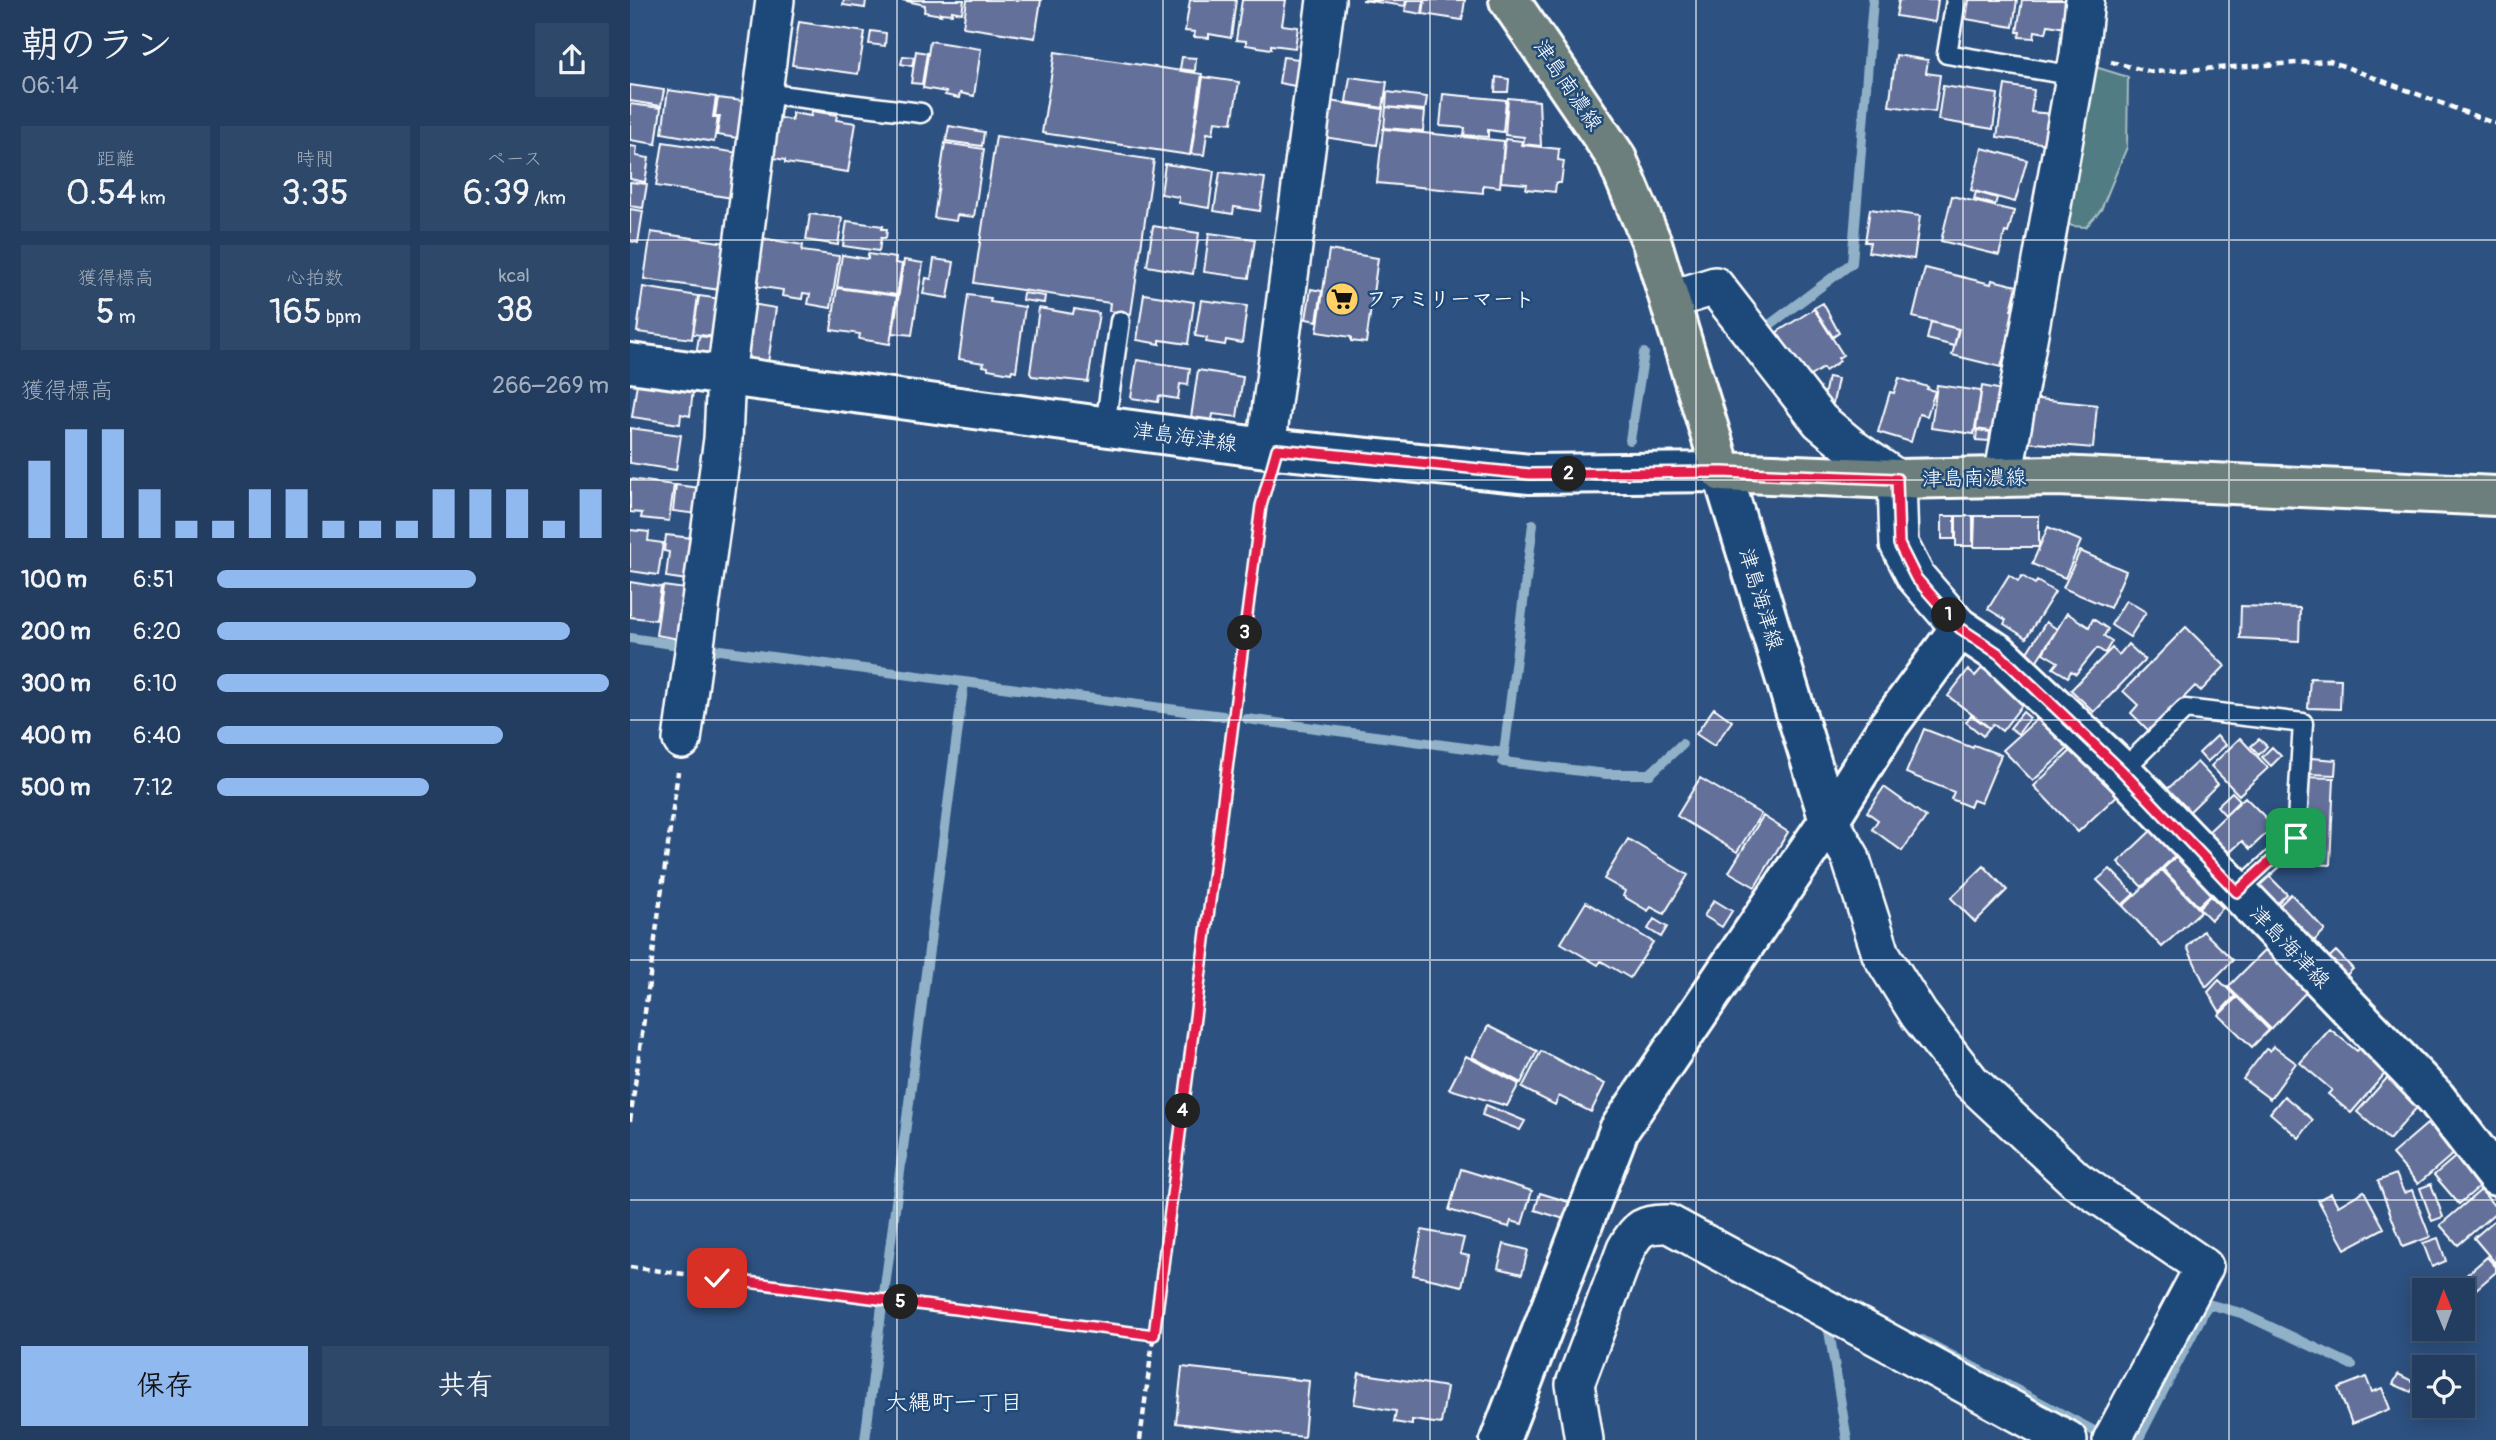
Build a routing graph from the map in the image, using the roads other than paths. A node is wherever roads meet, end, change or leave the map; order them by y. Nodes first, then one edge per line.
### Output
1 (775, 0) edge
2 (1326, 0) edge
3 (1509, 0) edge
4 (1956, 0) edge
5 (2085, 0) edge
6 (2077, 65) junction
7 (763, 93) junction
8 (921, 113) dead end
9 (1670, 300) junction
10 (1120, 321) dead end
11 (630, 363) edge
12 (726, 375) junction
13 (1105, 426) junction
14 (1272, 448) junction
15 (1722, 472) junction
16 (2003, 478) junction
17 (1897, 479) junction
18 (2496, 496) edge
19 (1960, 628) junction
20 (682, 740) road end
21 (2122, 771) junction
22 (1829, 820) junction
23 (2237, 892) junction
24 (2496, 1175) edge
25 (1500, 1440) edge
26 (1584, 1440) edge
27 (2068, 1440) edge
28 (2112, 1440) edge

1 - 7 street
2 - 14 street
3 - 9 main road, 津島南濃線
4 - 6 lane
5 - 6 street
6 - 16 street
7 - 8 lane
7 - 12 street
9 - 15 main road, 津島南濃線
9 - 17 street
10 - 13 lane
11 - 12 main road, 津島海津線
12 - 13 main road, 津島海津線
12 - 20 street
13 - 14 main road, 津島海津線
14 - 15 main road, 津島海津線
15 - 17 main road, 津島南濃線
15 - 22 main road, 津島海津線
16 - 17 main road, 津島南濃線
16 - 18 main road, 津島南濃線
17 - 19 street
19 - 21 main road, 津島海津線
19 - 22 main road
21 - 23 main road, 津島海津線
21 - 23 lane
22 - 25 main road
22 - 28 street
23 - 24 main road, 津島海津線
26 - 27 street

